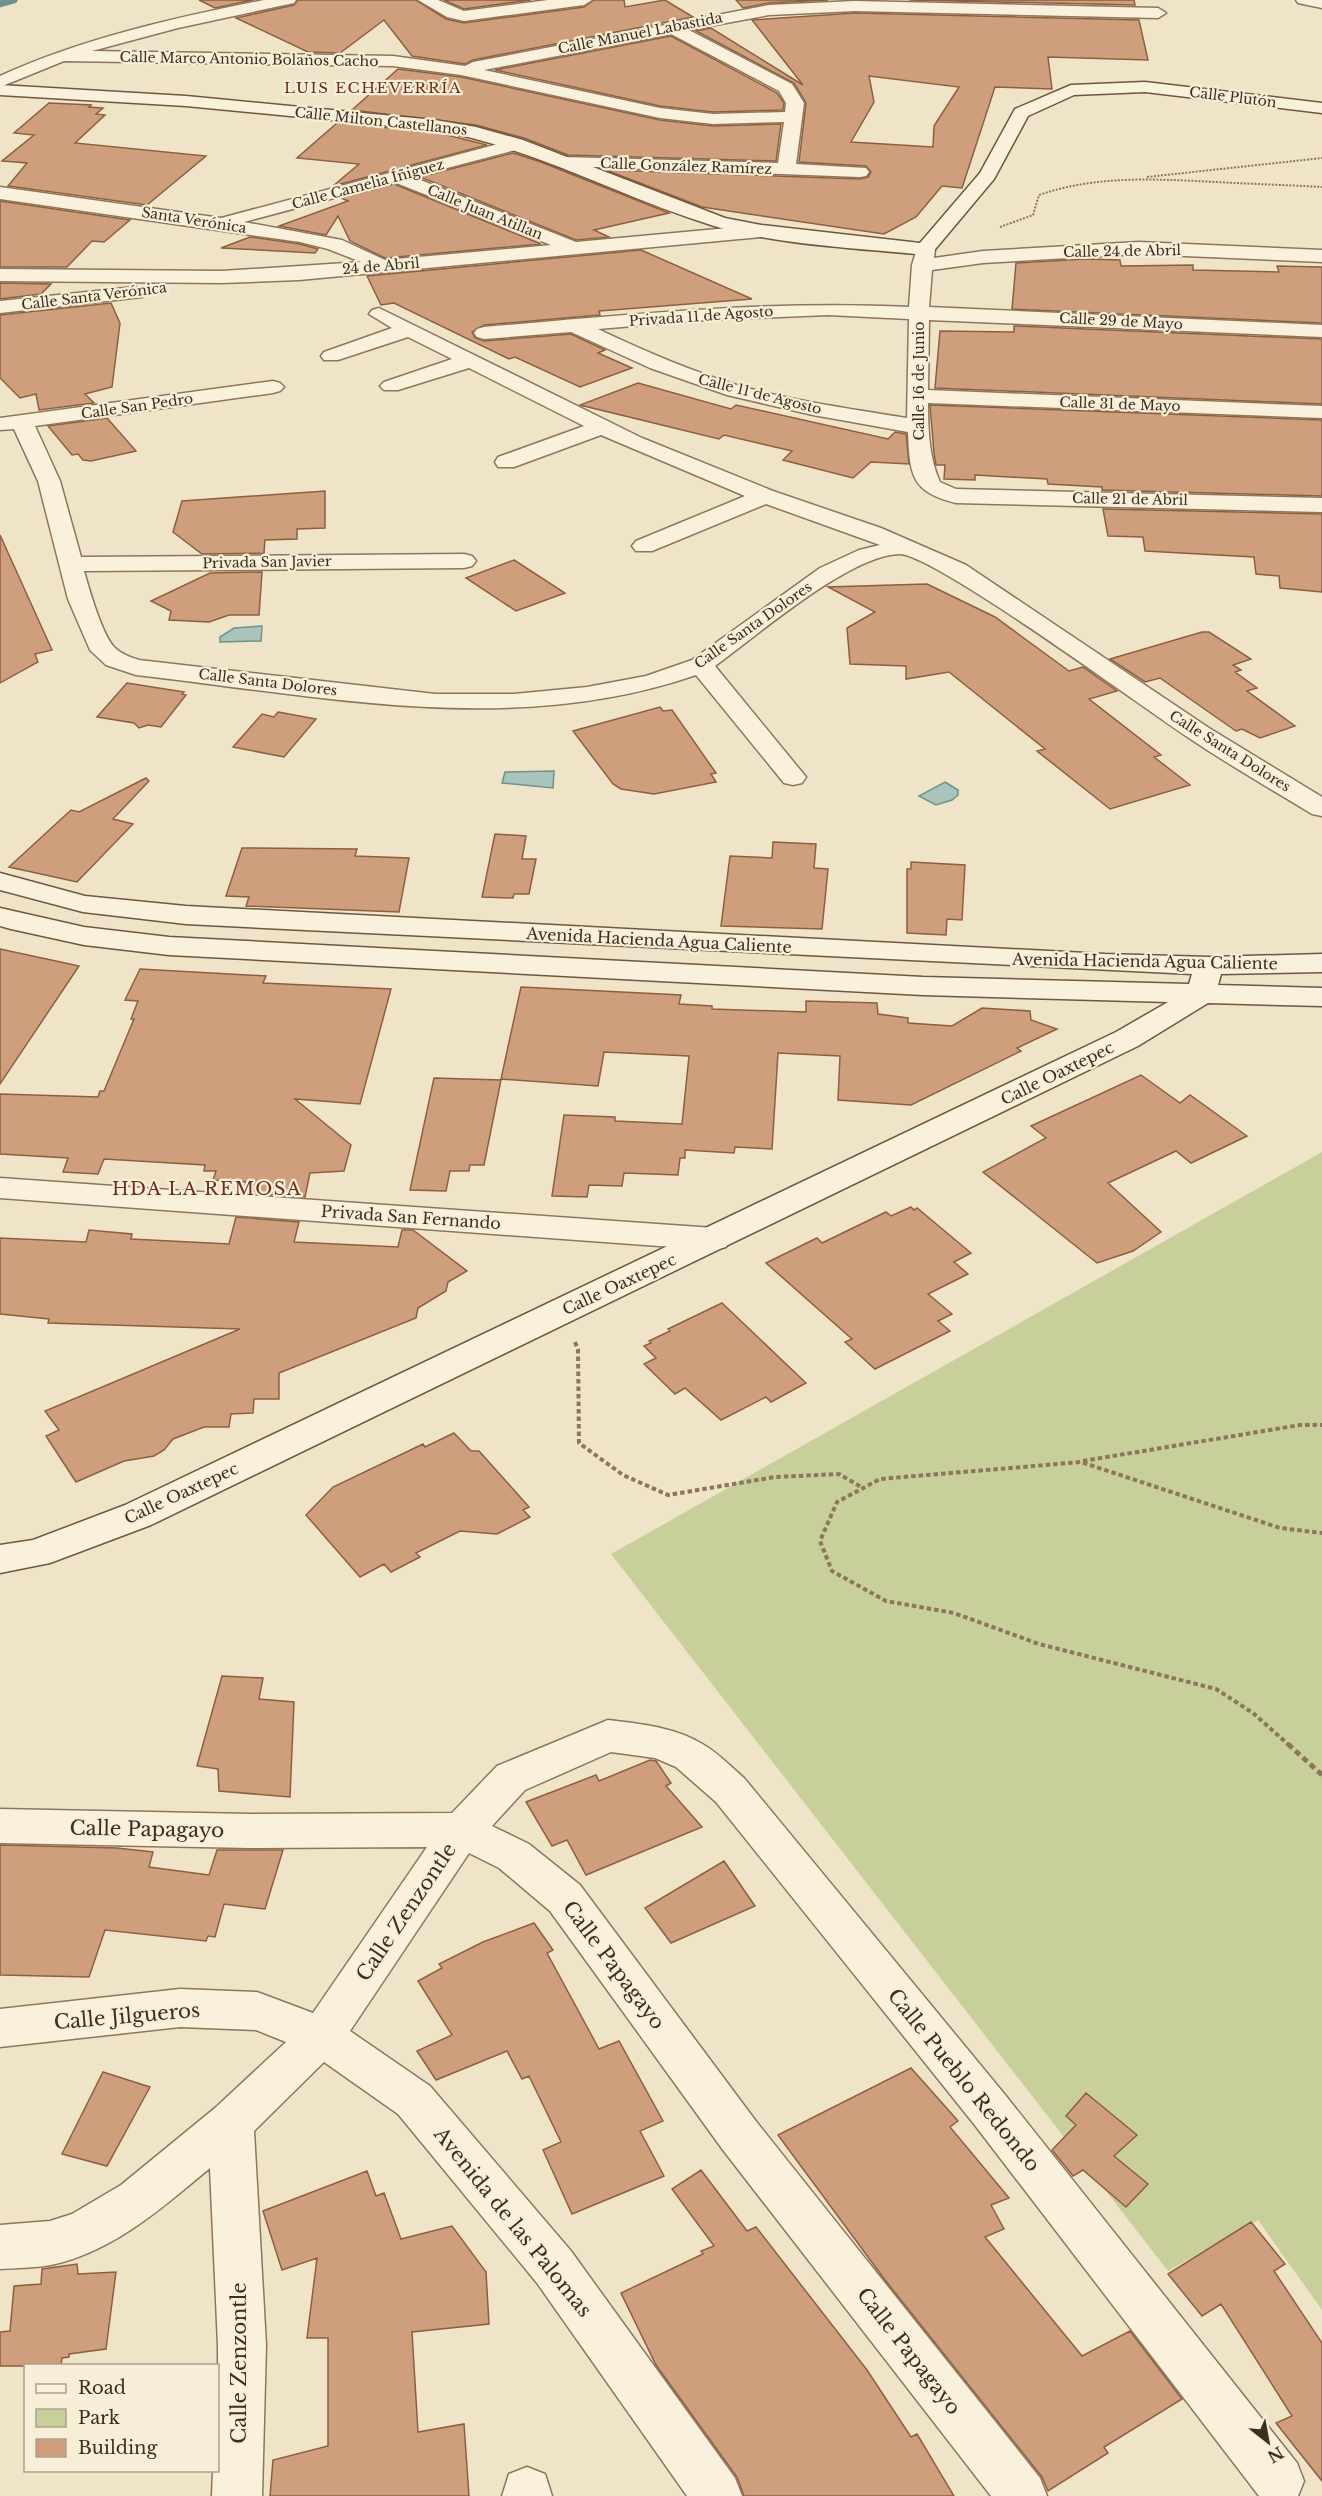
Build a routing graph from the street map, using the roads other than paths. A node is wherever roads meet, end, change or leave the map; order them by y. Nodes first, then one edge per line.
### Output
1 (288, 0) edge
2 (426, 0) edge
3 (584, 0) edge
4 (1304, 0) edge
5 (1322, 3) edge
6 (1036, 4) edge
7 (1158, 13) dead end
8 (670, 27) junction
9 (58, 56) junction
10 (461, 70) junction
11 (0, 82) edge
12 (0, 90) edge
13 (1322, 108) edge
14 (793, 117) junction
15 (517, 144) junction
16 (568, 161) junction
17 (786, 170) junction
18 (860, 172) dead end
19 (398, 177) junction
20 (0, 193) edge
21 (218, 223) junction
22 (761, 231) junction
23 (572, 247) junction
24 (1322, 255) edge
25 (924, 257) junction
26 (382, 267) junction
27 (0, 275) edge
28 (222, 277) junction
29 (0, 307) edge
30 (919, 312) junction
31 (379, 314) dead end
32 (574, 326) junction
33 (410, 329) junction
34 (1322, 331) edge
35 (484, 333) dead end
36 (331, 356) dead end
37 (471, 360) junction
38 (391, 386) dead end
39 (273, 387) dead end
40 (918, 396) junction
41 (1322, 412) edge
42 (11, 423) edge
43 (601, 427) junction
44 (919, 427) junction
45 (506, 462) dead end
46 (939, 491) joint
47 (765, 496) junction
48 (1322, 505) edge
49 (644, 546) dead end
50 (904, 546) junction
51 (464, 561) dead end
52 (71, 564) junction
53 (701, 664) junction
54 (793, 777) dead end
55 (1322, 808) edge
56 (0, 881) edge
57 (0, 917) edge
58 (1322, 963) edge
59 (1204, 981) junction
60 (1322, 997) edge
61 (0, 1188) edge
62 (714, 1239) junction
63 (0, 1559) edge
64 (608, 1736) joint
65 (0, 1826) edge
66 (462, 1830) junction
67 (0, 2028) edge
68 (322, 2037) junction
69 (231, 2123) junction
70 (0, 2247) edge
71 (1279, 2481) dead end
72 (237, 2496) edge
73 (717, 2496) edge
74 (1022, 2496) edge

1 - 9 street
2 - 3 street
4 - 5 street
6 - 7 street, Calle Manuel Labastida
6 - 8 street, Calle Manuel Labastida
8 - 10 street, Calle Manuel Labastida
8 - 14 street
9 - 10 street, Calle Marco Antonio Bolaños Cacho
9 - 11 street
10 - 14 street, Calle Marco Antonio Bolaños Cacho
12 - 15 street, Calle Milton Castellanos
13 - 25 street, Calle Plutón
14 - 17 street, Calle González Ramírez
15 - 16 street, Calle Milton Castellanos
15 - 19 street, Calle Camelia Íñiguez
16 - 17 street, Calle González Ramírez
16 - 22 street, Calle Milton Castellanos
17 - 18 street
19 - 21 street, Calle Camelia Íñiguez
19 - 23 street, Calle Juan Atillan
20 - 21 street, Santa Verónica
21 - 26 street, Santa Verónica
22 - 23 street, 24 de Abril
22 - 25 street, Calle Milton Castellanos
23 - 26 street, 24 de Abril
24 - 25 street, Calle 24 de Abril
25 - 30 street, Calle 16 de Junio
26 - 28 street, 24 de Abril
27 - 28 street, 24 de Abril
28 - 29 street, Calle Santa Verónica
30 - 32 street, Privada 11 de Agosto
30 - 34 street, Calle 29 de Mayo
30 - 40 street, Calle 16 de Junio
31 - 33 street
32 - 35 street, Privada 11 de Agosto
32 - 44 street, Calle 11 de Agosto
33 - 36 street
33 - 37 street
37 - 38 street
37 - 43 street
39 - 42 street, Calle San Pedro
40 - 41 street, Calle 31 de Mayo
40 - 44 street, Calle 16 de Junio
42 - 52 street, Calle Santa Dolores
43 - 45 street
43 - 47 street
44 - 46 street, Calle 16 de Junio
46 - 48 street, Calle 21 de Abril
47 - 49 street
47 - 50 street
50 - 53 street, Calle Santa Dolores
50 - 55 street, Calle Santa Dolores
51 - 52 street, Privada San Javier
52 - 53 street, Calle Santa Dolores
53 - 54 street
56 - 59 street, Avenida Hacienda Agua Caliente
57 - 59 street, Avenida Hacienda Agua Caliente
58 - 59 street, Avenida Hacienda Agua Caliente
59 - 60 street, Avenida Hacienda Agua Caliente
59 - 62 street, Calle Oaxtepec
61 - 62 street, Privada San Fernando
62 - 63 street, Calle Oaxtepec
64 - 66 street, Calle Zenzontle
64 - 71 street, Calle Pueblo Redondo
65 - 66 street, Calle Papagayo
66 - 68 street, Calle Zenzontle
66 - 74 street, Calle Papagayo
67 - 68 street, Calle Jilgueros
68 - 69 street, Calle Zenzontle
68 - 73 street, Avenida de las Palomas
69 - 70 street, Calle Zenzontle
69 - 72 street, Calle Zenzontle

